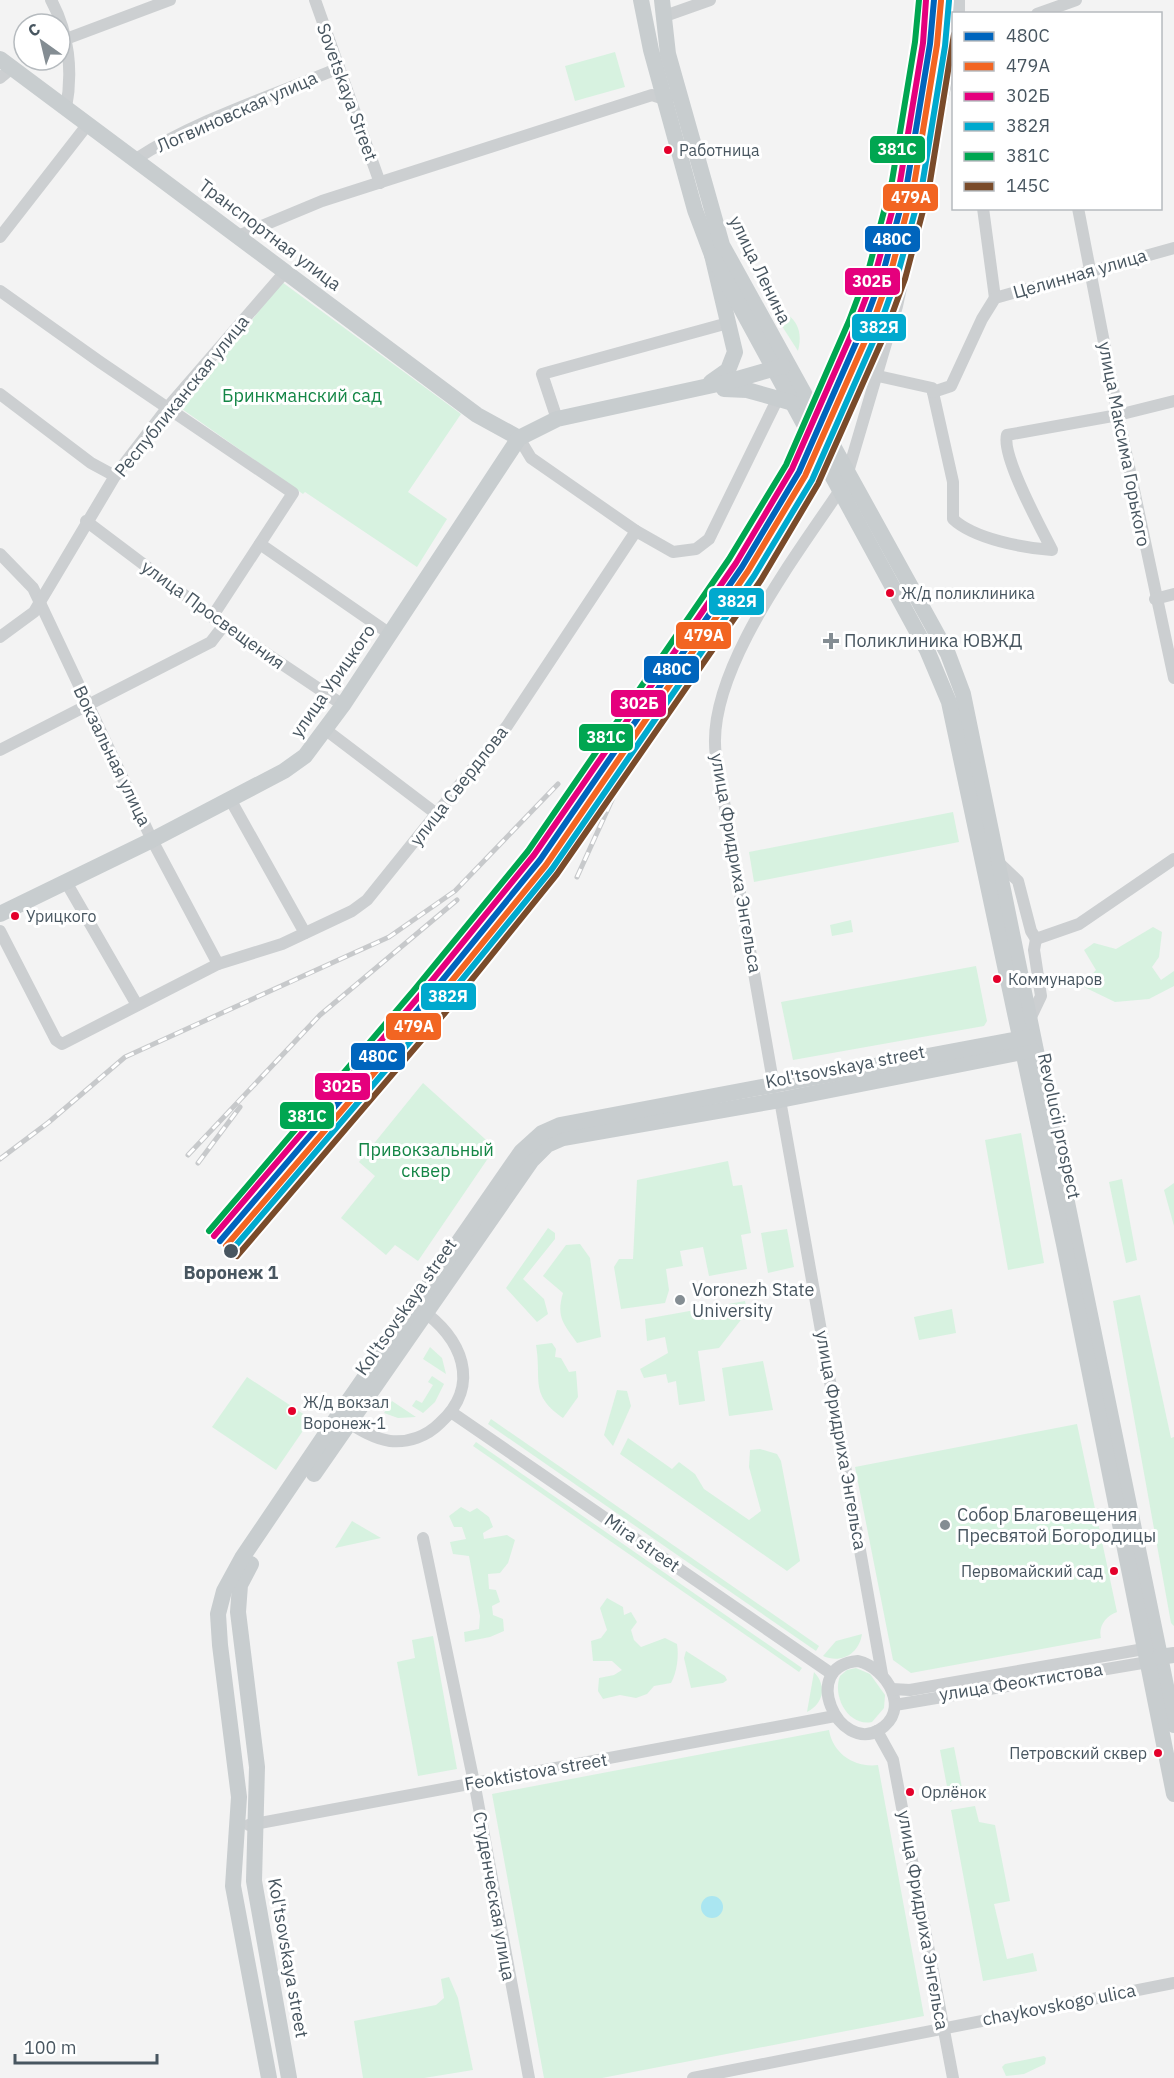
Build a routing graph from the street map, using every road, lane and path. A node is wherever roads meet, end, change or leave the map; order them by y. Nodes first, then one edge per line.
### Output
1 (170, 0) edge
2 (315, 0) edge
3 (641, 0) edge
4 (662, 0) edge
5 (710, 0) edge
6 (1076, 0) edge
7 (1043, 12) edge
8 (662, 17) junction
9 (72, 37) edge
10 (952, 55) edge
11 (4, 68) edge
12 (339, 68) junction
13 (68, 72) edge
14 (671, 96) junction
15 (66, 108) junction
16 (88, 124) junction
17 (136, 159) junction
18 (380, 183) junction
19 (983, 210) edge
20 (1078, 210) edge
21 (238, 236) junction
22 (0, 237) edge
23 (1174, 248) edge
24 (712, 255) junction
25 (1090, 271) junction
26 (285, 272) junction
27 (0, 291) edge
28 (995, 298) junction
29 (728, 323) junction
30 (781, 368) junction
31 (878, 376) junction
32 (699, 388) junction
33 (933, 392) junction
34 (0, 394) edge
35 (785, 401) junction
36 (1174, 401) edge
37 (168, 407) junction
38 (1118, 415) junction
39 (557, 419) junction
40 (519, 438) junction
41 (848, 472) junction
42 (115, 477) junction
43 (840, 490) junction
44 (86, 521) junction
45 (636, 531) junction
46 (260, 544) junction
47 (0, 554) edge
48 (1174, 594) edge
49 (1155, 598) junction
50 (39, 604) junction
51 (212, 617) junction
52 (224, 625) junction
53 (390, 634) junction
54 (0, 637) edge
55 (1174, 678) edge
56 (343, 705) junction
57 (88, 706) junction
58 (326, 730) junction
59 (0, 750) edge
60 (230, 799) junction
61 (438, 815) junction
62 (152, 840) junction
63 (1174, 859) edge
64 (997, 861) junction
65 (66, 882) junction
66 (0, 914) edge
67 (0, 931) edge
68 (304, 933) junction
69 (1036, 939) junction
70 (218, 964) junction
71 (137, 1005) junction
72 (1030, 1019) junction
73 (1028, 1044) junction
74 (777, 1094) junction
75 (420, 1310) junction
76 (451, 1412) junction
77 (344, 1419) junction
78 (423, 1538) dead end
79 (1160, 1661) edge
80 (832, 1674) junction
81 (882, 1674) junction
82 (892, 1689) junction
83 (895, 1705) junction
84 (835, 1716) junction
85 (1174, 1725) edge
86 (877, 1731) junction
87 (473, 1783) junction
88 (1174, 1794) edge
89 (258, 1823) junction
90 (238, 1827) junction
91 (1174, 1983) edge
92 (943, 2028) junction
93 (269, 2078) edge
94 (289, 2078) edge
95 (529, 2078) edge
96 (693, 2078) edge
97 (953, 2078) edge

1 - 9 street
2 - 12 street, Sovetskaya Street
3 - 14 main road, улица Ленина
4 - 8 main road, улица Ленина
5 - 8 street
6 - 7 street
8 - 14 main road, улица Ленина
10 - 31 street
11 - 15 main road, Транспортная улица
12 - 17 street, Логвиновская улица
12 - 18 street, Sovetskaya Street
13 - 15 street
14 - 18 street
14 - 24 main road, улица Ленина
14 - 30 main road, улица Ленина
15 - 16 main road, Транспортная улица
16 - 17 main road, Транспортная улица
16 - 22 street
17 - 21 main road, Транспортная улица
18 - 21 street
19 - 28 street
20 - 25 street, улица Максима Горького
21 - 26 main road, Транспортная улица
23 - 25 street, Целинная улица
24 - 29 main road, улица Ленина
24 - 30 main road, улица Ленина
25 - 28 street, Целинная улица
25 - 38 street, улица Максима Горького
26 - 37 street, Республиканская улица
26 - 40 main road, Транспортная улица
27 - 37 street
28 - 33 street, Целинная улица
29 - 32 main road, улица Ленина
29 - 39 street
30 - 32 main road
30 - 35 main road, улица Ленина
30 - 41 main road, улица Ленина
31 - 33 street
31 - 41 street
32 - 35 main road
32 - 39 main road
33 - 38 street
34 - 42 street
35 - 43 main road, улица Ленина
35 - 45 street
36 - 38 street
37 - 42 street, Республиканская улица
37 - 46 street
38 - 49 street, улица Максима Горького
39 - 40 main road
40 - 45 street
40 - 53 main road, улица Урицкого
41 - 64 main road, Revolucii prospect
42 - 44 street, Республиканская улица
43 - 73 main road, Revolucii prospect
43 - 74 street, улица Фридриха Энгельса
44 - 50 street, Республиканская улица
44 - 51 street, улица Просвещения
45 - 61 street, улица Свердлова
46 - 51 street
46 - 53 street
47 - 50 street, Вокзальная улица
48 - 49 street
49 - 55 street, улица Максима Горького
50 - 54 street, Республиканская улица
50 - 57 street, Вокзальная улица
51 - 52 street, улица Просвещения
52 - 56 street, улица Просвещения
52 - 57 street
53 - 56 main road, улица Урицкого
56 - 58 main road, улица Урицкого
57 - 59 street
57 - 62 street, Вокзальная улица
58 - 60 main road, улица Урицкого
58 - 61 street
60 - 62 main road, улица Урицкого
60 - 68 street
61 - 68 street, улица Свердлова
62 - 65 main road, улица Урицкого
62 - 70 street, Вокзальная улица
63 - 69 street
64 - 69 street
64 - 72 main road, Revolucii prospect
65 - 66 main road, улица Урицкого
65 - 71 street
67 - 71 street, улица Свердлова
68 - 70 street, улица Свердлова
69 - 72 street
70 - 71 street, улица Свердлова
72 - 73 main road, Revolucii prospect
73 - 74 main road, Kol'tsovskaya street
73 - 79 main road, Revolucii prospect
74 - 75 main road, Kol'tsovskaya street
74 - 81 street, улица Фридриха Энгельса
75 - 76 street
75 - 77 main road, Kol'tsovskaya street
76 - 77 street
76 - 80 street, Mira street
77 - 89 main road, Kol'tsovskaya street
77 - 90 main road, Kol'tsovskaya street
78 - 87 street, Студенческая улица
79 - 82 street, улица Феоктистова
79 - 83 street, улица Феоктистова
79 - 85 main road, Revolucii prospect
79 - 88 main road, Revolucii prospect
80 - 81 street
80 - 84 street
81 - 82 street, улица Фридриха Энгельса
82 - 83 street, улица Фридриха Энгельса
83 - 86 street
84 - 86 street
84 - 87 street, Feoktistova street
86 - 92 street, улица Фридриха Энгельса
87 - 89 street, Feoktistova street
87 - 95 street, Студенческая улица
89 - 90 street, Feoktistova street
89 - 94 main road, Kol'tsovskaya street
90 - 93 main road, Kol'tsovskaya street
91 - 92 street, chaykovskogo ulica
92 - 96 street, chaykovskogo ulica
92 - 97 street, улица Фридриха Энгельса

